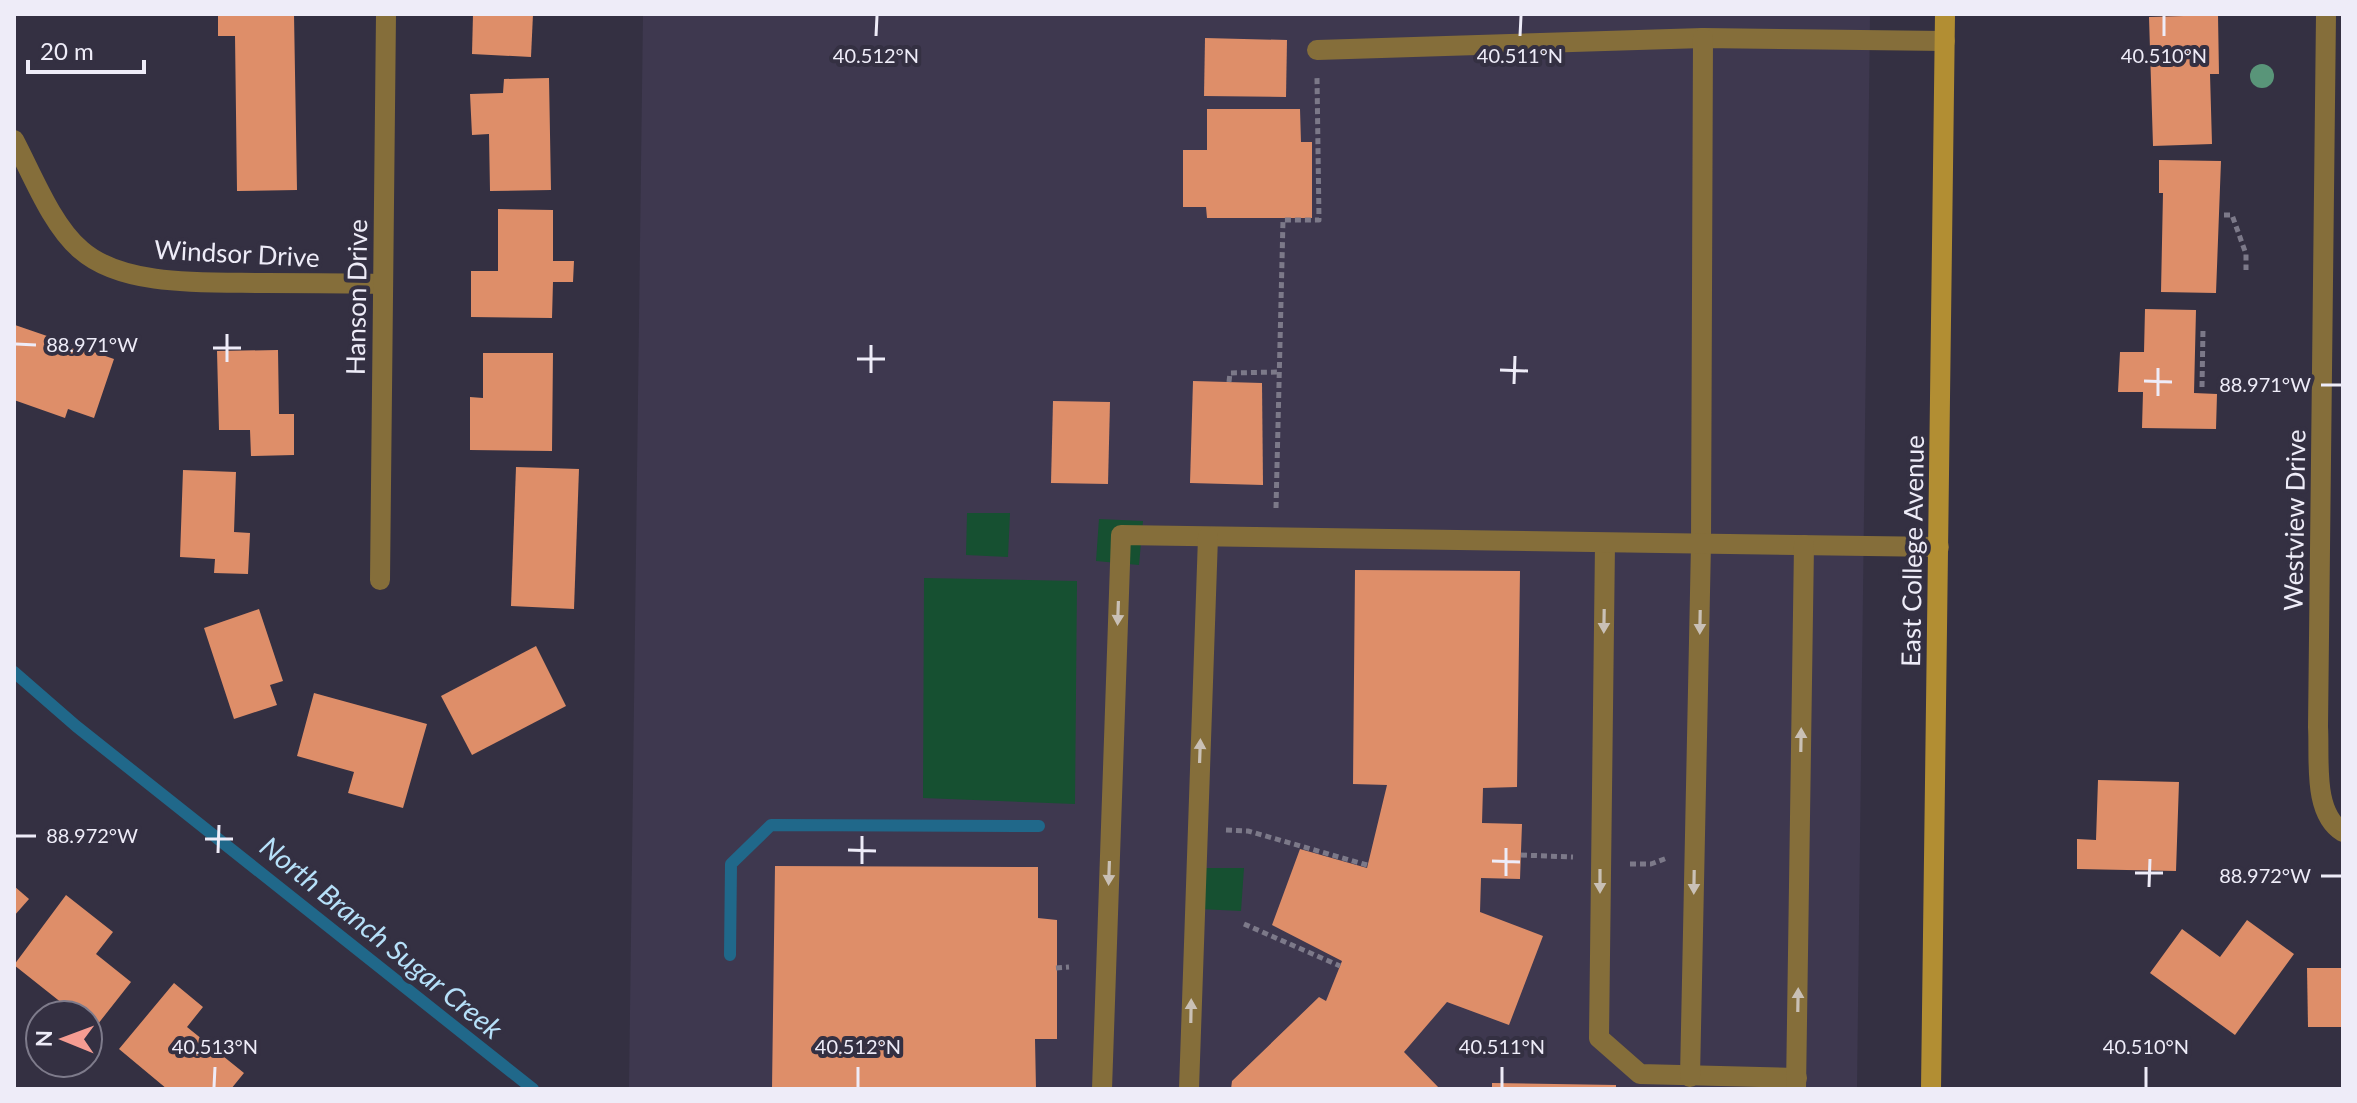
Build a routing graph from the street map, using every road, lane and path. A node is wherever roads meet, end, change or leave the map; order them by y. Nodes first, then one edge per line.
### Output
1 (386, 14) edge
2 (1945, 14) edge
3 (2326, 14) edge
4 (1703, 38) junction
5 (1945, 41) junction
6 (1317, 50) dead end
7 (1317, 116) dead end
8 (14, 140) edge
9 (2224, 215) dead end
10 (2246, 270) dead end
11 (382, 284) junction
12 (2203, 329) dead end
13 (1279, 372) junction
14 (1229, 382) dead end
15 (2202, 387) dead end
16 (1276, 518) dead end
17 (1208, 537) junction
18 (1605, 544) junction
19 (1701, 544) junction
20 (1804, 545) junction
21 (1939, 547) junction
22 (380, 580) dead end
23 (2340, 830) edge
24 (1248, 831) dead end
25 (1367, 865) dead end
26 (1244, 924) dead end
27 (1340, 966) dead end
28 (1069, 967) dead end
29 (1056, 968) dead end
30 (1698, 1077) junction
31 (1797, 1083) edge
32 (1102, 1089) edge
33 (1189, 1089) edge
34 (1931, 1089) edge

1 - 11 street, Hanson Drive
2 - 5 main road, East College Avenue
3 - 23 street, Westview Drive
4 - 5 street
4 - 6 street
4 - 19 street
5 - 21 main road, East College Avenue
7 - 13 path
8 - 11 street, Windsor Drive
9 - 10 path
11 - 22 street, Hanson Drive
12 - 15 path
13 - 14 path
13 - 16 path
17 - 18 street
17 -> 32 street
33 -> 17 street
18 - 19 street
18 -> 30 street
19 - 20 street
19 -> 30 street
20 - 21 street
31 -> 20 street
21 - 34 main road, East College Avenue
24 - 25 path
26 - 27 path
28 - 29 path
30 - 31 street

